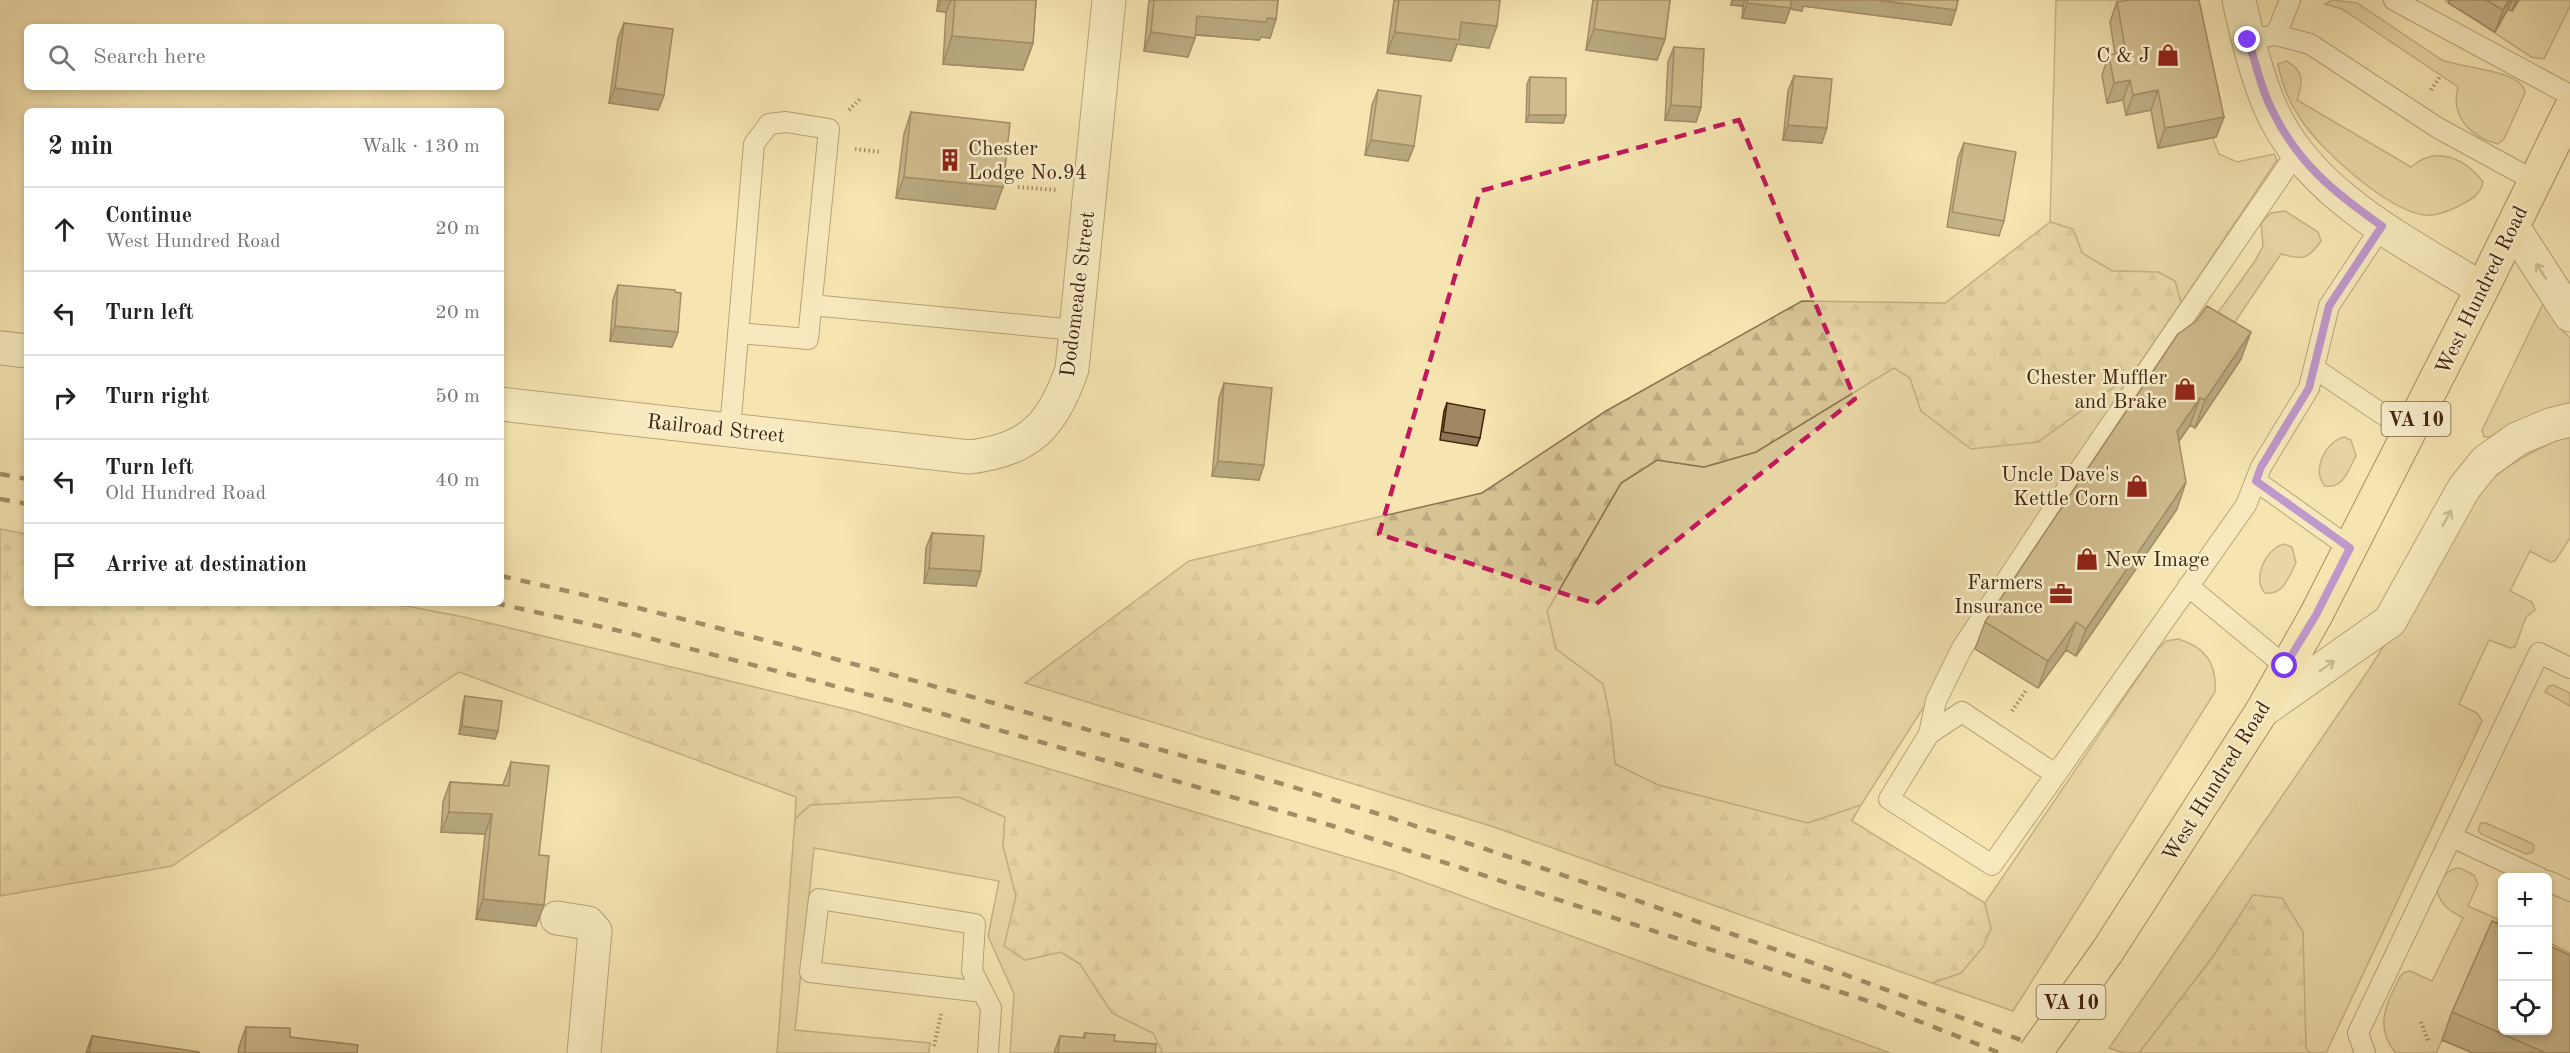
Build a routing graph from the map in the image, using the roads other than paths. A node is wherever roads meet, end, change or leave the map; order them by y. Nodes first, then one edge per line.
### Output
1 (1108, 0) edge
2 (2239, 0) edge
3 (2290, 0) edge
4 (2394, 0) edge
5 (2262, 38) junction
6 (2570, 95) edge
7 (2570, 110) edge
8 (2297, 152) junction
9 (2535, 181) junction
10 (2382, 226) junction
11 (2513, 227) junction
12 (2482, 290) junction
13 (812, 305) junction
14 (2570, 315) edge
15 (1076, 330) junction
16 (738, 333) junction
17 (0, 348) edge
18 (24, 351) edge
19 (2314, 368) junction
20 (504, 404) edge
21 (2570, 420) edge
22 (730, 430) junction
23 (2409, 432) junction
24 (930, 452) joint
25 (2256, 481) junction
26 (2350, 548) junction
27 (2188, 586) junction
28 (2285, 666) junction
29 (2570, 668) edge
30 (2262, 711) junction
31 (1929, 734) junction
32 (2055, 774) junction
33 (2452, 837) junction
34 (2529, 873) edge
35 (2552, 883) edge
36 (2570, 891) edge
37 (557, 918) dead end
38 (983, 992) junction
39 (584, 1053) edge
40 (988, 1053) edge
41 (2035, 1053) edge
42 (2365, 1053) edge

1 - 15 street, Dodomeade Street
2 - 5 street
3 - 5 lane
4 - 6 lane
5 - 8 street
5 - 9 lane
7 - 9 main road, West Hundred Road / VA 10
8 - 10 street
8 - 31 lane
9 - 11 main road, West Hundred Road / VA 10
10 - 12 street
10 - 19 lane
11 - 12 main road, West Hundred Road / VA 10
14 -> 11 street
12 - 23 main road, West Hundred Road / VA 10
13 - 15 lane
13 - 16 lane
13 - 16 lane
15 - 24 street, Dodomeade Street
16 - 22 lane
17 - 18 street
19 - 23 lane
19 - 25 lane
20 - 22 street, Railroad Street
30 -> 21 street
22 - 24 street, Railroad Street
23 - 26 main road, West Hundred Road / VA 10
25 - 26 lane
25 - 27 lane
26 - 28 main road, West Hundred Road / VA 10
27 - 28 lane
27 - 32 lane
28 - 30 main road, West Hundred Road / VA 10
29 - 33 lane
30 - 41 main road, West Hundred Road / VA 10, bridge
31 - 32 lane
31 - 32 lane
33 - 34 lane
33 - 42 lane
35 - 36 lane
37 - 39 street
38 - 38 lane
38 - 40 lane

